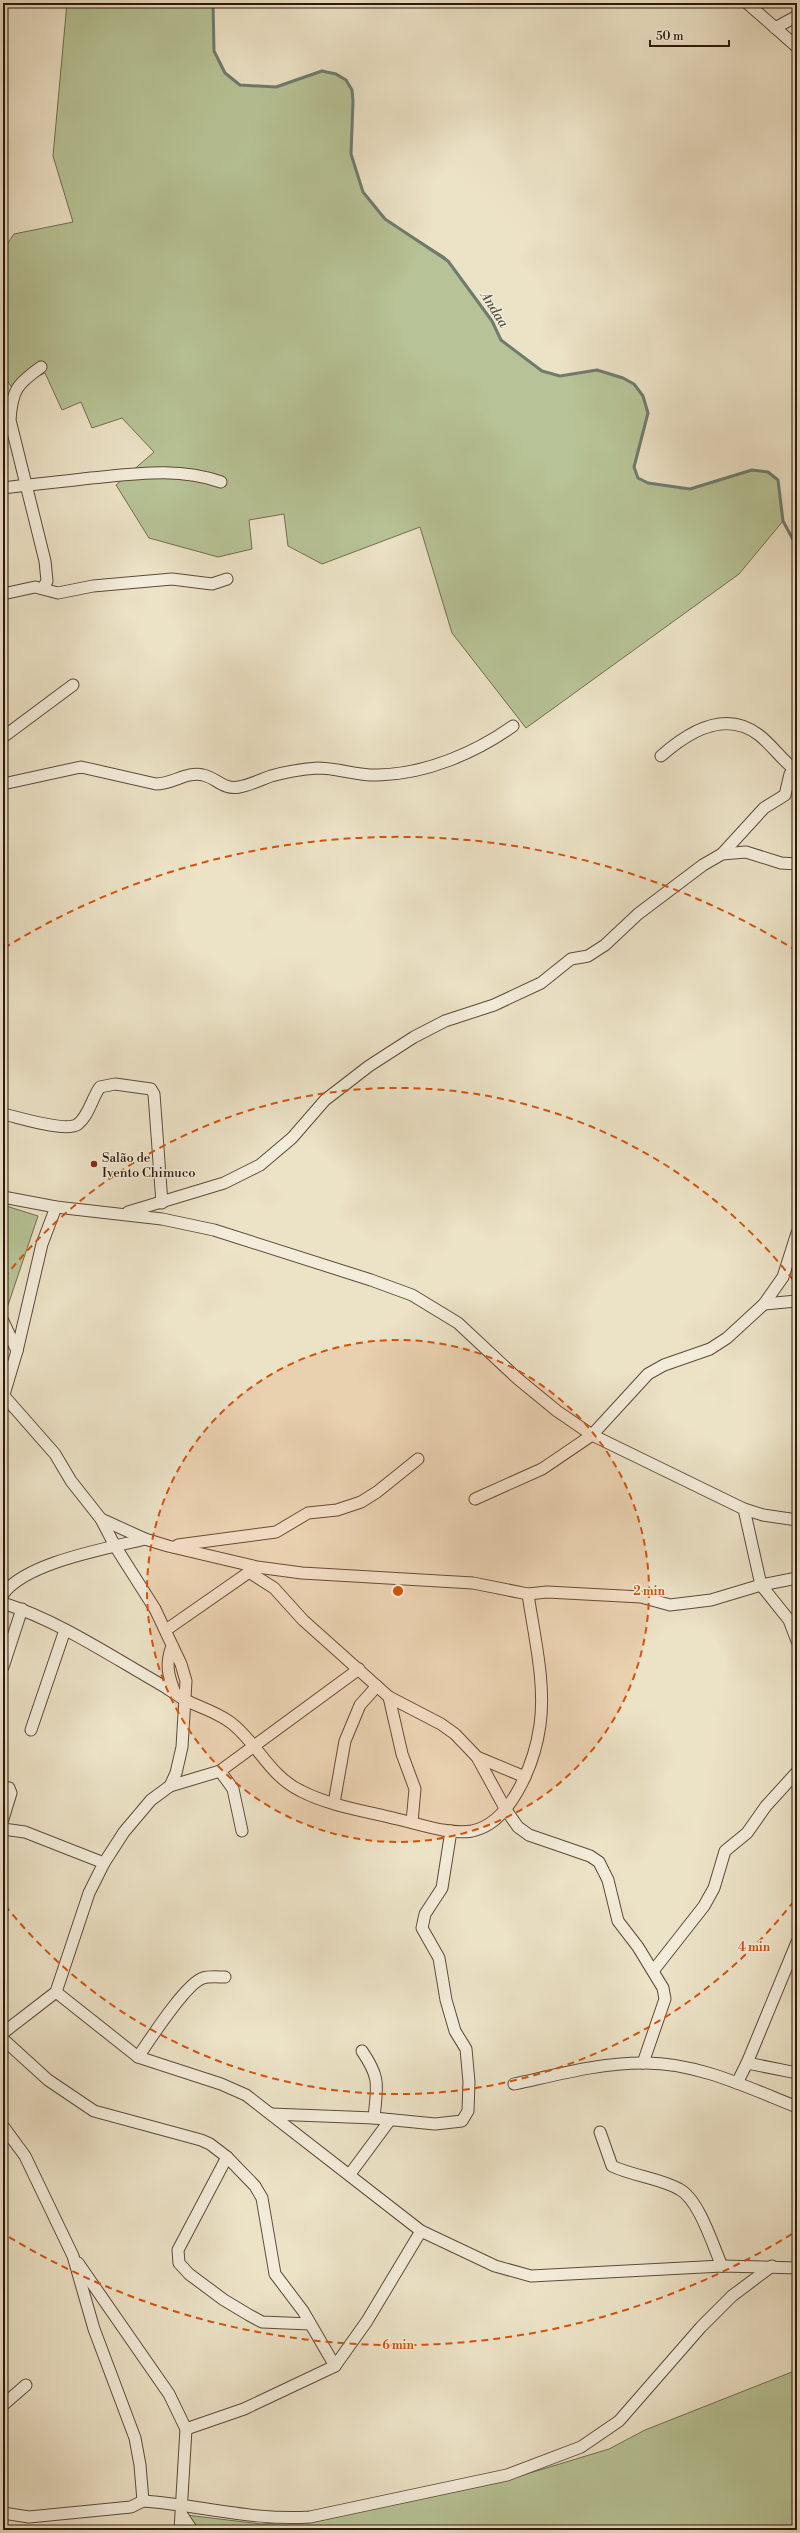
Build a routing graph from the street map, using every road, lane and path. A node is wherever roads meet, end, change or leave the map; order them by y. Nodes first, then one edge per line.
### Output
1 (747, 3) edge
2 (797, 16) edge
3 (775, 28) junction
4 (797, 47) edge
5 (41, 367) dead end
6 (221, 482) dead end
7 (26, 485) junction
8 (3, 488) edge
9 (227, 579) dead end
10 (43, 588) junction
11 (3, 594) edge
12 (74, 685) dead end
13 (513, 726) dead end
14 (3, 737) edge
15 (661, 756) dead end
16 (796, 769) edge
17 (3, 784) edge
18 (722, 854) junction
19 (797, 864) edge
20 (3, 1114) edge
21 (3, 1197) edge
22 (162, 1203) junction
23 (56, 1208) junction
24 (124, 1214) junction
25 (797, 1233) edge
26 (797, 1301) edge
27 (764, 1304) junction
28 (3, 1321) edge
29 (17, 1350) junction
30 (3, 1397) edge
31 (592, 1435) junction
32 (418, 1459) dead end
33 (475, 1499) dead end
34 (744, 1508) junction
35 (101, 1519) junction
36 (796, 1519) edge
37 (145, 1539) junction
38 (115, 1546) junction
39 (168, 1546) junction
40 (253, 1569) junction
41 (797, 1578) edge
42 (760, 1585) junction
43 (3, 1594) edge
44 (528, 1594) junction
45 (3, 1603) edge
46 (22, 1610) junction
47 (65, 1630) junction
48 (166, 1630) junction
49 (797, 1641) edge
50 (172, 1646) junction
51 (3, 1667) edge
52 (359, 1669) junction
53 (377, 1686) junction
54 (175, 1693) junction
55 (389, 1697) junction
56 (186, 1700) junction
57 (31, 1730) dead end
58 (254, 1748) junction
59 (477, 1757) junction
60 (220, 1771) junction
61 (797, 1772) edge
62 (525, 1777) junction
63 (170, 1786) junction
64 (3, 1787) edge
65 (334, 1803) junction
66 (506, 1810) junction
67 (3, 1819) edge
68 (412, 1822) junction
69 (3, 1829) edge
70 (242, 1831) dead end
71 (451, 1831) junction
72 (104, 1862) junction
73 (797, 1942) edge
74 (653, 1971) junction
75 (225, 1977) dead end
76 (56, 1992) junction
77 (3, 2033) edge
78 (3, 2039) edge
79 (362, 2051) dead end
80 (138, 2057) junction
81 (643, 2063) junction
82 (747, 2063) junction
83 (797, 2073) edge
84 (737, 2083) junction
85 (514, 2084) dead end
86 (797, 2107) edge
87 (271, 2114) junction
88 (374, 2118) junction
89 (390, 2120) junction
90 (3, 2126) edge
91 (600, 2132) dead end
92 (227, 2157) junction
93 (350, 2174) junction
94 (421, 2231) junction
95 (73, 2256) junction
96 (722, 2266) junction
97 (772, 2266) junction
98 (797, 2268) edge
99 (310, 2324) junction
100 (335, 2366) junction
101 (26, 2385) dead end
102 (3, 2405) edge
103 (186, 2429) junction
104 (143, 2501) junction
105 (182, 2509) junction
106 (3, 2513) edge
107 (180, 2530) edge
108 (192, 2530) edge

1 - 3 street
2 - 3 street
3 - 4 street
5 - 7 street
6 - 7 street
7 - 8 street
7 - 10 street
9 - 10 street
10 - 11 street
12 - 14 street
13 - 17 street
15 - 16 street
16 - 18 street
18 - 19 street
18 - 22 street
20 - 22 street
21 - 23 street
22 - 24 street
23 - 24 street
23 - 29 street
24 - 31 street
25 - 27 street
26 - 27 street
27 - 31 street
28 - 29 street
29 - 30 street
30 - 35 street
31 - 33 street
31 - 34 street
32 - 39 street
34 - 36 street
34 - 42 street
35 - 37 street
35 - 38 street
37 - 38 street
37 - 39 street
38 - 43 street
38 - 48 street
39 - 40 street
40 - 44 street
40 - 48 street
40 - 52 street
41 - 42 street
42 - 44 street
42 - 49 street
44 - 62 street
45 - 46 street
46 - 47 street
46 - 51 street
47 - 54 street
47 - 57 street
48 - 50 street
50 - 54 street
50 - 56 street
52 - 53 street
52 - 58 street
53 - 55 street
53 - 65 street
54 - 56 street
55 - 59 street
55 - 68 street
56 - 58 street
56 - 63 street
58 - 60 street
58 - 65 street
59 - 62 street
59 - 66 street
60 - 63 street
60 - 70 street
61 - 74 street
62 - 66 street
63 - 72 street
64 - 67 street
65 - 68 street
66 - 71 street
66 - 74 street
68 - 71 street
69 - 72 street
71 - 89 street
72 - 76 street
73 - 82 street
74 - 81 street
75 - 80 street
76 - 77 street
76 - 80 street
78 - 92 street
79 - 88 street
80 - 87 street
81 - 84 street
81 - 85 street
82 - 83 street
82 - 84 street
84 - 86 street
87 - 88 street
87 - 93 street
88 - 89 street
89 - 93 street
90 - 95 street
91 - 96 street
92 - 99 street
92 - 99 street
93 - 94 street
94 - 96 street
94 - 100 street
95 - 103 street
95 - 104 street
96 - 97 street
97 - 98 street
97 - 105 street
99 - 100 street
100 - 103 street
101 - 102 street
103 - 105 street
104 - 105 street
104 - 106 street
105 - 107 street
105 - 108 street

